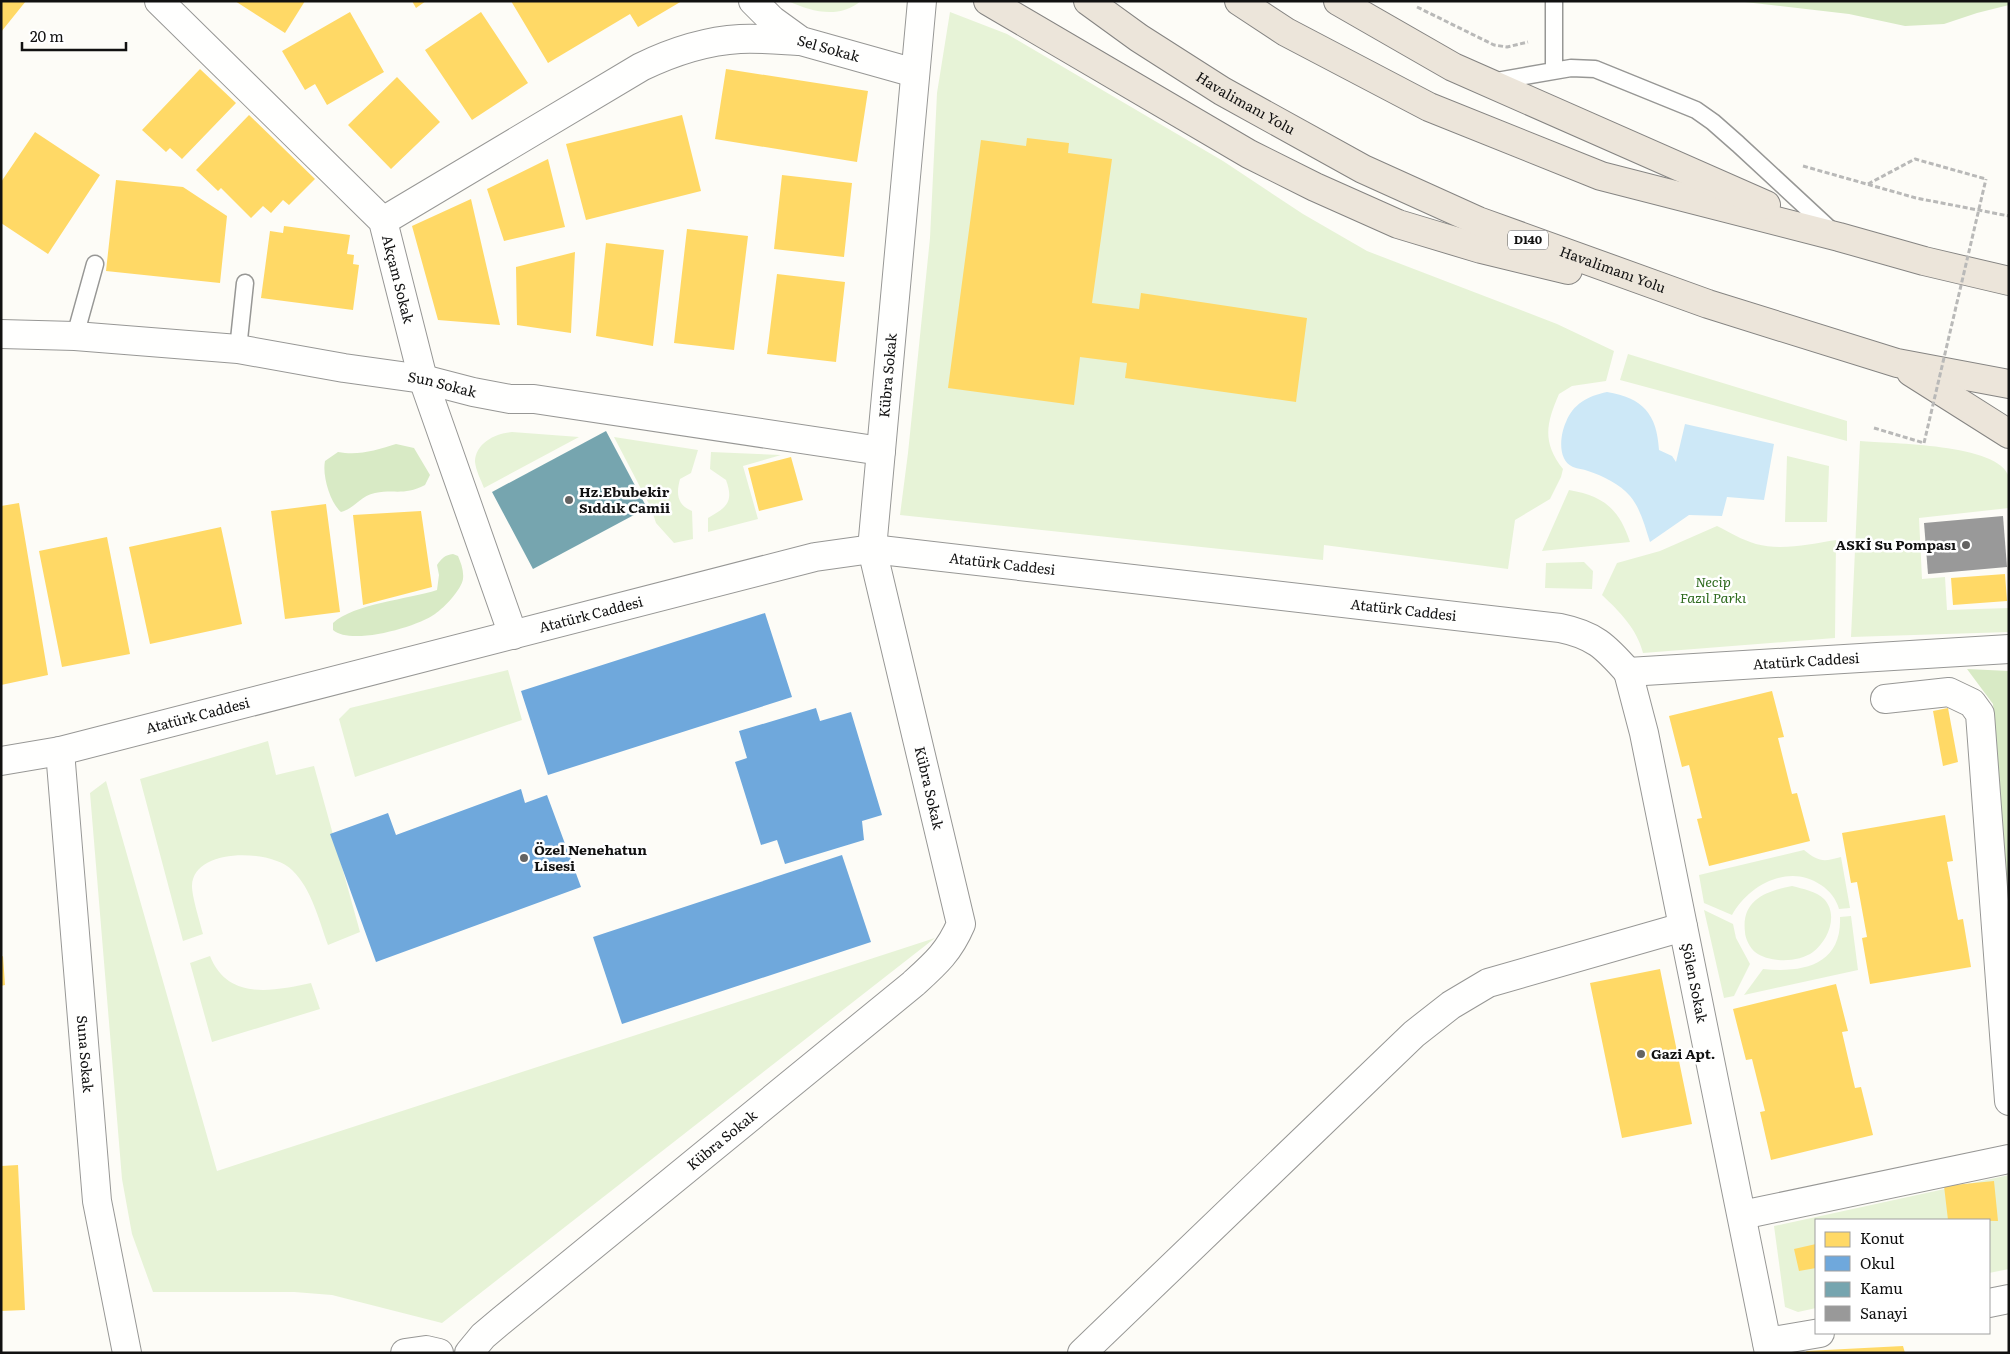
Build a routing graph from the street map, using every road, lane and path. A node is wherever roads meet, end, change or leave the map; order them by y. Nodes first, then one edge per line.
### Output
1 (159, 1) edge
2 (752, 1) edge
3 (922, 1) edge
4 (988, 1) edge
5 (1088, 1) edge
6 (1239, 1) edge
7 (1338, 1) edge
8 (1554, 1) edge
9 (801, 41) junction
10 (1554, 70) junction
11 (915, 73) junction
12 (1486, 82) junction
13 (1867, 184) dead end
14 (383, 221) junction
15 (1838, 237) junction
16 (94, 264) dead end
17 (2009, 281) edge
18 (245, 283) dead end
19 (1708, 304) junction
20 (1, 334) edge
21 (75, 336) junction
22 (238, 349) junction
23 (1897, 363) junction
24 (422, 379) junction
25 (2009, 384) edge
26 (1874, 428) dead end
27 (2009, 434) edge
28 (881, 451) junction
29 (872, 549) junction
30 (513, 635) junction
31 (2009, 649) edge
32 (1628, 672) junction
33 (1885, 699) dead end
34 (60, 751) junction
35 (1, 760) edge
36 (1683, 928) junction
37 (2009, 1101) edge
38 (2009, 1159) edge
39 (1742, 1215) junction
40 (2009, 1299) edge
41 (1990, 1302) edge
42 (1816, 1334) edge
43 (1768, 1347) edge
44 (126, 1353) edge
45 (404, 1353) edge
46 (439, 1353) edge
47 (469, 1353) edge
48 (1082, 1353) edge

1 - 14 street, Akçam Sokak
2 - 9 street, Sel Sokak
3 - 11 street, Kübra Sokak
4 - 19 highway
5 - 19 highway, Havalimanı Yolu / D140
6 - 15 highway
7 - 12 highway
8 - 10 lane
9 - 11 street, Sel Sokak
9 - 14 street
10 - 12 lane
10 - 15 lane
11 - 28 street, Kübra Sokak
12 - 15 highway
13 - 26 path, bridge
14 - 24 street, Akçam Sokak
15 - 17 highway
16 - 21 lane
18 - 22 lane
19 - 23 highway, Havalimanı Yolu / D140
20 - 21 street, Sun Sokak
21 - 22 street, Sun Sokak
22 - 24 street, Sun Sokak
23 - 25 highway, Havalimanı Yolu / D140
23 - 27 highway
24 - 28 street, Sun Sokak
24 - 30 street, Akçam Sokak
28 - 29 street, Kübra Sokak
29 - 30 street, Atatürk Caddesi
29 - 32 street, Atatürk Caddesi
29 - 47 street, Kübra Sokak
30 - 34 street, Atatürk Caddesi
31 - 32 street, Atatürk Caddesi
32 - 36 street, Şölen Sokak
33 - 37 street
34 - 35 street, Atatürk Caddesi
34 - 44 street, Suna Sokak
36 - 39 street, Şölen Sokak
36 - 48 street
38 - 39 street
39 - 43 street, Şölen Sokak
40 - 41 street
42 - 43 street
45 - 46 street

